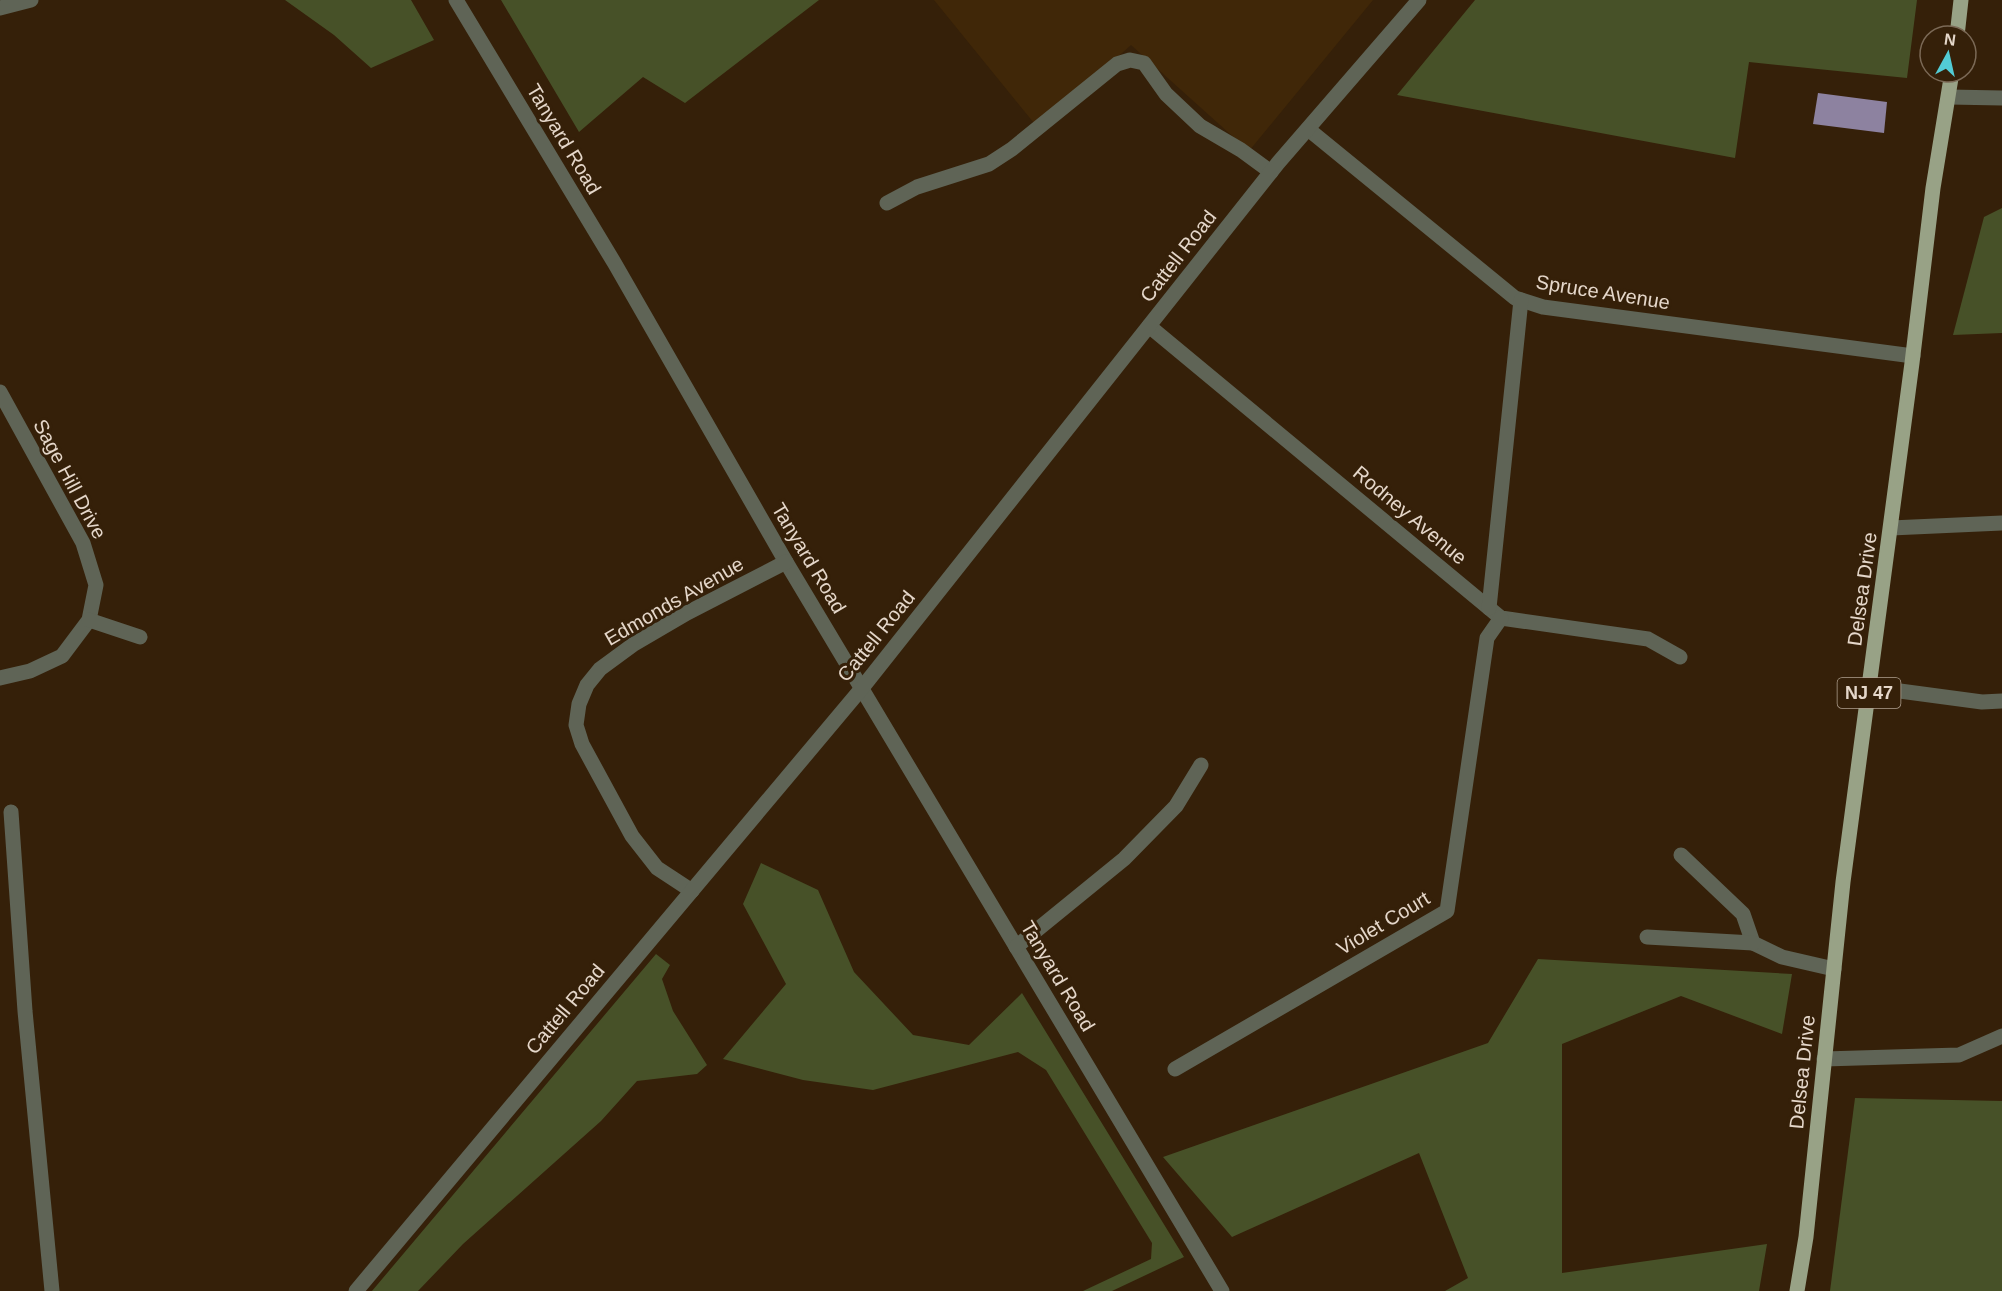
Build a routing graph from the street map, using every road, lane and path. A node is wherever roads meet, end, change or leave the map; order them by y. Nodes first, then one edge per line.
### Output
1 (31, 0) edge
2 (456, 0) edge
3 (1419, 0) edge
4 (1961, 0) edge
5 (0, 8) edge
6 (1958, 24) edge
7 (1951, 84) edge
8 (1949, 97) junction
9 (2002, 98) edge
10 (1308, 129) junction
11 (1271, 172) junction
12 (887, 203) dead end
13 (1521, 300) junction
14 (1149, 326) junction
15 (1913, 356) junction
16 (0, 392) edge
17 (2002, 523) edge
18 (1891, 528) junction
19 (786, 561) junction
20 (1488, 608) junction
21 (1501, 618) junction
22 (88, 620) junction
23 (140, 637) dead end
24 (1680, 657) dead end
25 (0, 678) edge
26 (1869, 687) junction
27 (862, 688) junction
28 (2002, 701) edge
29 (1201, 765) dead end
30 (12, 812) dead end
31 (1681, 855) dead end
32 (692, 891) junction
33 (1647, 937) dead end
34 (1753, 943) junction
35 (1016, 947) junction
36 (1834, 969) junction
37 (2002, 1036) edge
38 (1824, 1059) junction
39 (1175, 1069) dead end
40 (52, 1291) edge
41 (356, 1291) edge
42 (1222, 1291) edge
43 (1797, 1291) edge

1 - 5 street
2 - 19 street, Tanyard Road
3 - 10 street, Cattell Road
4 - 6 main road
7 - 8 main road, Delsea Drive / NJ 47
8 - 9 street
8 - 15 main road, Delsea Drive / NJ 47
10 - 11 street, Cattell Road
10 - 13 street, Spruce Avenue
11 - 12 street
11 - 14 street, Cattell Road
13 - 15 street, Spruce Avenue
13 - 20 street
14 - 20 street, Rodney Avenue
14 - 27 street, Cattell Road
15 - 18 main road, Delsea Drive / NJ 47
16 - 22 street, Sage Hill Drive
17 - 18 street
18 - 26 main road, Delsea Drive / NJ 47
19 - 27 street, Tanyard Road
19 - 32 street, Edmonds Avenue
20 - 21 street, Rodney Avenue
21 - 24 street, Rodney Avenue
21 - 39 street, Violet Court
22 - 23 street
22 - 25 street, Sage Hill Drive
26 - 28 street
26 - 36 main road, Delsea Drive / NJ 47
27 - 32 street, Cattell Road
27 - 35 street, Tanyard Road
29 - 35 street
30 - 40 street
31 - 34 street
32 - 41 street, Cattell Road
33 - 34 street
34 - 36 street
35 - 42 street, Tanyard Road
36 - 38 main road, Delsea Drive / NJ 47
37 - 38 street
38 - 43 main road, Delsea Drive / NJ 47

